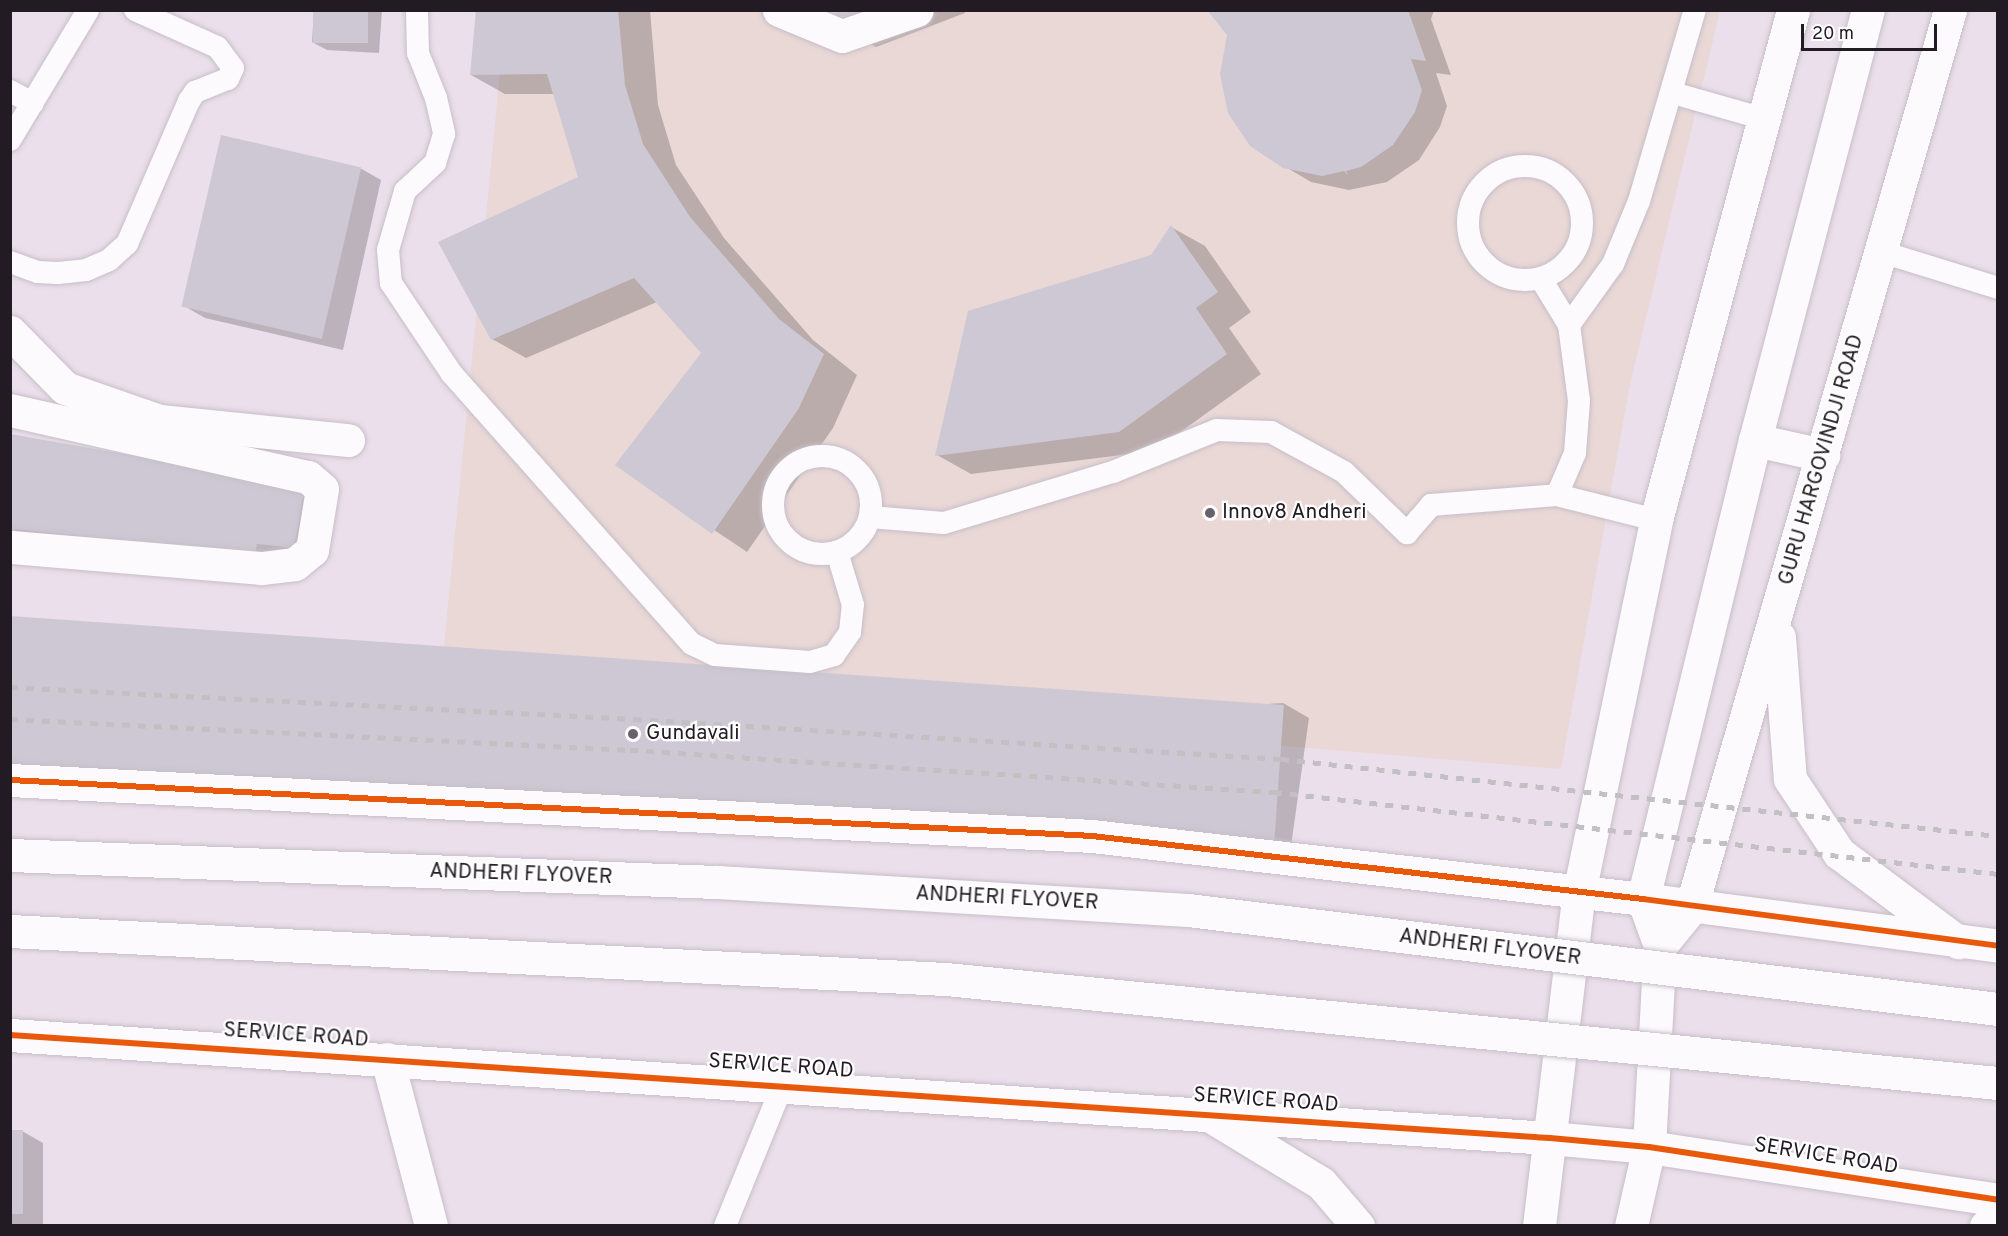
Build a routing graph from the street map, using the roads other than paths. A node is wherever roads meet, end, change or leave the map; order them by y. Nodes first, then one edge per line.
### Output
1 (88, 10) edge
2 (135, 10) edge
3 (417, 10) edge
4 (917, 10) edge
5 (1695, 10) edge
6 (1793, 10) edge
7 (1868, 10) edge
8 (1950, 10) edge
9 (788, 12) edge
10 (10, 91) edge
11 (1673, 93) junction
12 (33, 103) junction
13 (1764, 118) junction
14 (10, 140) edge
15 (1882, 252) junction
16 (10, 262) edge
17 (1541, 279) junction
18 (1998, 288) edge
19 (1569, 325) junction
20 (10, 332) edge
21 (10, 410) edge
22 (348, 440) dead end
23 (1755, 440) junction
24 (1823, 455) junction
25 (1557, 495) junction
26 (870, 516) junction
27 (1656, 520) junction
28 (10, 547) edge
29 (837, 552) junction
30 (1778, 617) junction
31 (10, 780) edge
32 (10, 855) edge
33 (1579, 893) junction
34 (1643, 899) junction
35 (1691, 908) junction
36 (10, 931) edge
37 (1958, 942) junction
38 (1660, 946) junction
39 (1998, 946) edge
40 (1998, 1009) edge
41 (10, 1035) edge
42 (387, 1059) junction
43 (1998, 1083) edge
44 (783, 1084) junction
45 (1206, 1113) junction
46 (1550, 1138) junction
47 (1649, 1147) junction
48 (1998, 1200) edge
49 (1998, 1223) edge
50 (431, 1226) edge
51 (725, 1226) edge
52 (1358, 1226) edge
53 (1539, 1226) edge
54 (1631, 1226) edge
55 (1986, 1226) edge

1 - 12 lane
2 - 16 lane
3 - 29 lane
4 - 9 main road
5 - 11 lane
6 - 13 main road
7 - 23 main road
8 - 15 main road, GURU HARGOVINDJI ROAD
10 - 12 lane
11 - 13 lane
11 - 19 lane
12 - 14 lane
13 - 27 main road
15 - 18 lane
15 - 24 main road, GURU HARGOVINDJI ROAD
17 - 17 lane
17 - 19 lane
19 - 25 lane
20 - 22 main road
21 - 28 main road
23 - 24 main road
23 - 34 main road
24 - 30 main road, GURU HARGOVINDJI ROAD
25 - 26 lane
25 - 27 lane
26 - 29 lane
26 - 29 lane
27 - 33 main road
30 - 35 main road, GURU HARGOVINDJI ROAD
30 - 37 main road
31 - 33 main road
32 - 40 main road, ANDHERI FLYOVER, bridge
33 - 34 main road
33 - 46 main road
34 - 35 main road
34 - 38 main road
35 - 37 main road
35 - 38 main road
36 - 43 main road, bridge
37 - 39 main road
38 - 47 main road
41 - 42 main road, SERVICE ROAD
42 - 44 main road, SERVICE ROAD
42 - 50 main road
44 - 45 main road, SERVICE ROAD
44 - 51 lane
45 - 46 main road, SERVICE ROAD
45 - 52 main road
46 - 47 main road, SERVICE ROAD
46 - 53 main road
47 - 48 main road, SERVICE ROAD
47 - 54 main road
49 - 55 main road

